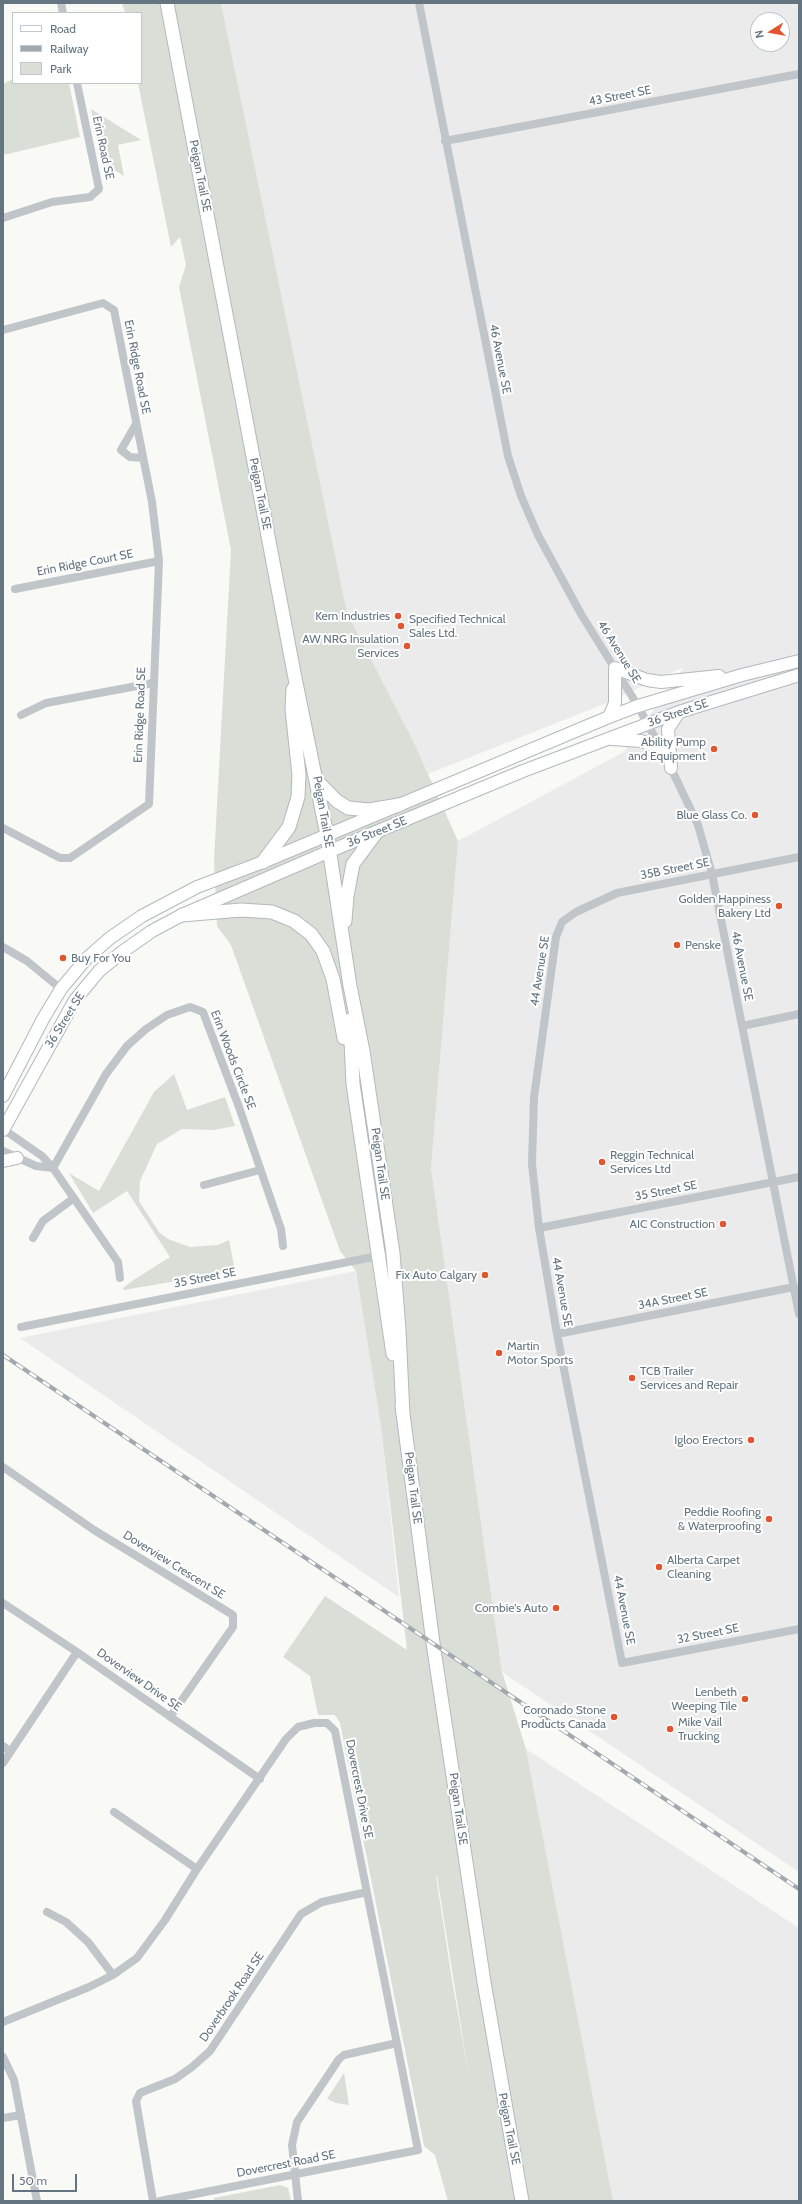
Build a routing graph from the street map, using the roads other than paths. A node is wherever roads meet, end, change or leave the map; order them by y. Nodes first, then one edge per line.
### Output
1 (167, 3) edge
2 (419, 3) edge
3 (799, 74) edge
4 (77, 84) edge
5 (445, 141) junction
6 (3, 218) edge
7 (3, 330) edge
8 (136, 424) junction
9 (143, 458) junction
10 (159, 561) junction
11 (15, 589) dead end
12 (799, 661) edge
13 (615, 668) junction
14 (294, 673) junction
15 (742, 675) junction
16 (799, 676) edge
17 (153, 682) junction
18 (638, 706) junction
19 (679, 712) junction
20 (21, 715) dead end
21 (609, 717) junction
22 (648, 724) junction
23 (605, 739) junction
24 (661, 748) junction
25 (671, 768) junction
26 (318, 782) junction
27 (399, 805) junction
28 (3, 828) edge
29 (376, 833) junction
30 (327, 834) junction
31 (330, 852) junction
32 (799, 856) edge
33 (263, 862) junction
34 (712, 874) junction
35 (182, 916) junction
36 (562, 922) joint
37 (344, 946) junction
38 (3, 947) edge
39 (350, 986) junction
40 (61, 989) junction
41 (799, 1014) edge
42 (742, 1026) junction
43 (16, 1071) junction
44 (3, 1081) edge
45 (353, 1084) junction
46 (3, 1096) edge
47 (3, 1129) edge
48 (3, 1151) edge
49 (17, 1158) junction
50 (3, 1161) edge
51 (53, 1168) junction
52 (260, 1170) junction
53 (799, 1177) edge
54 (773, 1182) junction
55 (204, 1185) dead end
56 (74, 1198) junction
57 (539, 1228) junction
58 (33, 1238) dead end
59 (282, 1246) dead end
60 (393, 1253) junction
61 (378, 1255) junction
62 (120, 1278) dead end
63 (794, 1288) junction
64 (799, 1314) edge
65 (22, 1327) dead end
66 (557, 1334) junction
67 (403, 1415) junction
68 (3, 1467) edge
69 (3, 1603) edge
70 (799, 1629) edge
71 (77, 1652) junction
72 (622, 1663) joint
73 (170, 1717) junction
74 (3, 1746) edge
75 (10, 1751) junction
76 (3, 1763) edge
77 (260, 1779) junction
78 (114, 1812) dead end
79 (196, 1869) junction
80 (367, 1892) junction
81 (47, 1912) dead end
82 (113, 1975) junction
83 (3, 2022) edge
84 (397, 2043) junction
85 (3, 2057) edge
86 (21, 2115) junction
87 (3, 2118) edge
88 (418, 2150) joint
89 (294, 2175) junction
90 (37, 2201) edge
91 (153, 2201) edge
92 (160, 2201) edge
93 (298, 2201) edge
94 (522, 2201) edge

1 - 14 main road, Peigan Trail SE
2 - 5 street, 46 Avenue SE
3 - 5 street, 43 Street SE
4 - 6 street, Erin Road SE
5 - 13 street, 46 Avenue SE
7 - 8 street, Erin Ridge Road SE
8 - 9 street, Erin Ridge Road SE
8 - 9 street, Erin Ridge Road SE
9 - 10 street, Erin Ridge Road SE
10 - 11 street, Erin Ridge Court SE
10 - 17 street, Erin Ridge Road SE
12 - 15 street, 36 Street SE
13 - 15 street
13 - 18 street, 46 Avenue SE
13 - 21 street
14 - 26 main road, Peigan Trail SE
14 - 33 main road
15 - 18 street, 36 Street SE
16 - 19 street, 36 Street SE
17 - 20 street
17 - 28 street, Erin Ridge Road SE
18 - 21 street, 36 Street SE
18 - 22 street, 46 Avenue SE
19 - 22 street, 36 Street SE
19 - 25 street
21 - 27 street, 36 Street SE
22 - 23 street, 36 Street SE
22 - 24 street, 46 Avenue SE
23 - 24 street
23 - 29 street, 36 Street SE
24 - 25 street, 46 Avenue SE
25 - 34 street, 46 Avenue SE
26 - 27 main road
26 - 30 main road, Peigan Trail SE
27 - 30 street, 36 Street SE
29 - 31 street, 36 Street SE
29 - 37 main road
30 - 31 main road, Peigan Trail SE
30 - 33 street, 36 Street SE
31 - 35 street, 36 Street SE
31 - 37 main road, Peigan Trail SE
32 - 34 street, 35B Street SE
33 - 40 street, 36 Street SE
34 - 36 street, 35B Street SE
34 - 42 street, 46 Avenue SE
35 - 45 main road
35 - 47 street, 36 Street SE
36 - 57 street, 44 Avenue SE
37 - 39 main road, Peigan Trail SE
38 - 40 street
39 - 45 main road, Peigan Trail SE
39 - 60 main road, Peigan Trail SE
40 - 43 street, 36 Street SE
41 - 42 street
42 - 54 street, 46 Avenue SE
43 - 44 street
43 - 46 street, 36 Street SE
45 - 61 main road, Peigan Trail SE
47 - 51 street
48 - 49 street
49 - 50 street
49 - 51 street
51 - 52 street, Erin Woods Circle SE
51 - 56 street
52 - 55 street
52 - 59 street, Erin Woods Circle SE
53 - 54 street, 35 Street SE
54 - 57 street, 35 Street SE
54 - 63 street, 46 Avenue SE
56 - 58 street
56 - 62 street
57 - 66 street, 44 Avenue SE
60 - 61 street, 35 Street SE
60 - 67 main road, Peigan Trail SE
61 - 65 street, 35 Street SE
61 - 67 main road, Peigan Trail SE
63 - 64 street, 46 Avenue SE
63 - 66 street, 34A Street SE
66 - 72 street, 44 Avenue SE
67 - 94 main road, Peigan Trail SE
68 - 73 street, Doverview Crescent SE
69 - 71 street, Doverview Drive SE
70 - 72 street, 32 Street SE
71 - 73 street, Doverview Drive SE
71 - 75 street
73 - 77 street, Doverview Drive SE
74 - 75 street
75 - 76 street
77 - 79 street, Dovercrest Drive SE
77 - 80 street, Dovercrest Drive SE
78 - 79 street
79 - 82 street, Dovercrest Drive SE
80 - 84 street, Dovercrest Drive SE
80 - 91 street, Doverbrook Road SE
81 - 82 street
82 - 83 street, Dovercrest Drive SE
84 - 88 street, Dovercrest Drive SE
84 - 89 street
85 - 86 street
86 - 87 street
86 - 90 street
88 - 89 street, Dovercrest Road SE
89 - 92 street, Dovercrest Road SE
89 - 93 street

